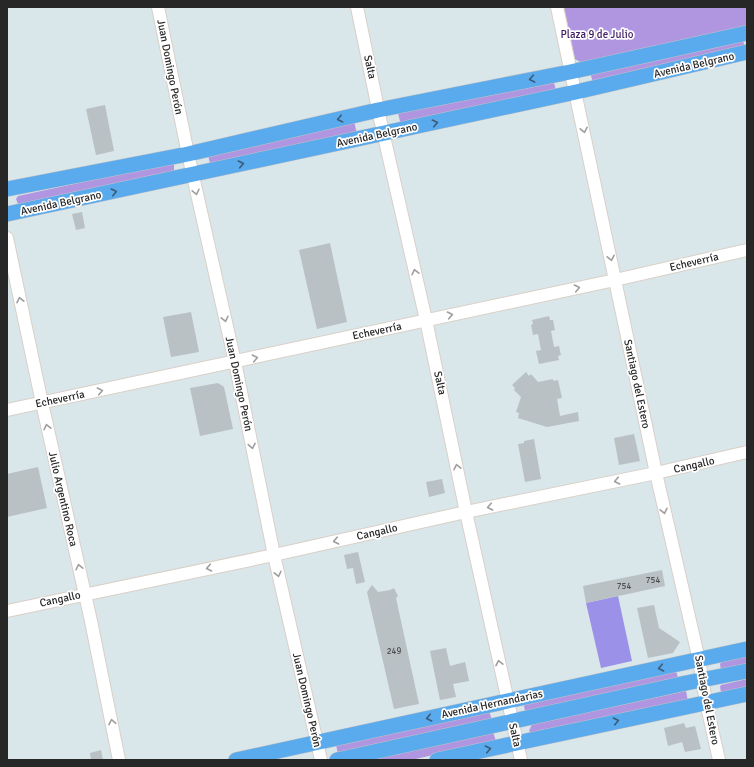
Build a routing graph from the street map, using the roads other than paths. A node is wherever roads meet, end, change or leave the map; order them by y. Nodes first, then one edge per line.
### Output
1 (158, 7) edge
2 (357, 7) edge
3 (557, 7) edge
4 (747, 33) edge
5 (747, 52) edge
6 (570, 72) junction
7 (576, 92) junction
8 (378, 110) junction
9 (383, 134) junction
10 (188, 154) junction
11 (192, 175) junction
12 (7, 189) edge
13 (7, 214) edge
14 (7, 238) edge
15 (747, 250) edge
16 (615, 280) junction
17 (426, 320) junction
18 (235, 362) junction
19 (42, 403) junction
20 (7, 410) edge
21 (747, 452) edge
22 (656, 473) junction
23 (466, 512) junction
24 (274, 555) junction
25 (85, 594) junction
26 (7, 611) edge
27 (747, 649) edge
28 (699, 660) junction
29 (747, 671) edge
30 (703, 680) junction
31 (747, 694) edge
32 (508, 701) junction
33 (706, 702) junction
34 (512, 722) junction
35 (317, 742) junction
36 (517, 743) junction
37 (119, 760) edge
38 (236, 760) edge
39 (321, 760) edge
40 (338, 760) edge
41 (437, 760) edge
42 (521, 760) edge
43 (719, 760) edge

1 - 10 street, Juan Domingo Perón
2 - 8 street, Salta
3 - 6 street, Santiago del Estero
4 - 6 main road, Avenida Belgrano
5 - 7 main road, Avenida Belgrano
6 - 7 street, Santiago del Estero
6 -> 8 main road, Avenida Belgrano
9 -> 7 main road, Avenida Belgrano
7 -> 16 street, Santiago del Estero
8 - 9 street, Salta
8 -> 10 main road, Avenida Belgrano
11 -> 9 main road, Avenida Belgrano
17 -> 9 street, Salta
10 - 11 street, Juan Domingo Perón
10 - 12 main road, Avenida Belgrano
13 -> 11 main road, Avenida Belgrano
11 -> 18 street, Juan Domingo Perón
19 -> 14 street, Julio Argentino Roca
15 - 16 street, Echeverría
17 -> 16 street, Echeverría
16 - 22 street, Santiago del Estero
18 -> 17 street, Echeverría
23 -> 17 street, Salta
19 -> 18 street, Echeverría
18 -> 24 street, Juan Domingo Perón
19 - 20 street, Echeverría
25 -> 19 street, Julio Argentino Roca
21 - 22 street, Cangallo
22 -> 23 street, Cangallo
22 -> 28 street, Santiago del Estero
23 -> 24 street, Cangallo
32 -> 23 street, Salta
24 -> 25 street, Cangallo
24 -> 35 street, Juan Domingo Perón
25 - 26 street, Cangallo
37 -> 25 street, Julio Argentino Roca
27 - 28 main road, Avenida Hernandarias
28 - 30 street, Santiago del Estero
28 -> 32 main road, Avenida Hernandarias
29 - 30 main road, Avenida Hernandarias
30 - 33 street, Santiago del Estero
30 - 34 main road, Avenida Hernandarias
31 - 33 main road
32 - 34 street, Salta
32 -> 35 main road, Avenida Hernandarias
36 -> 33 main road
33 - 43 street, Santiago del Estero
34 - 36 street, Salta
34 - 40 main road, Avenida Hernandarias
35 - 38 main road, Avenida Hernandarias
35 - 39 street, Juan Domingo Perón
41 -> 36 main road
36 - 42 street, Salta

